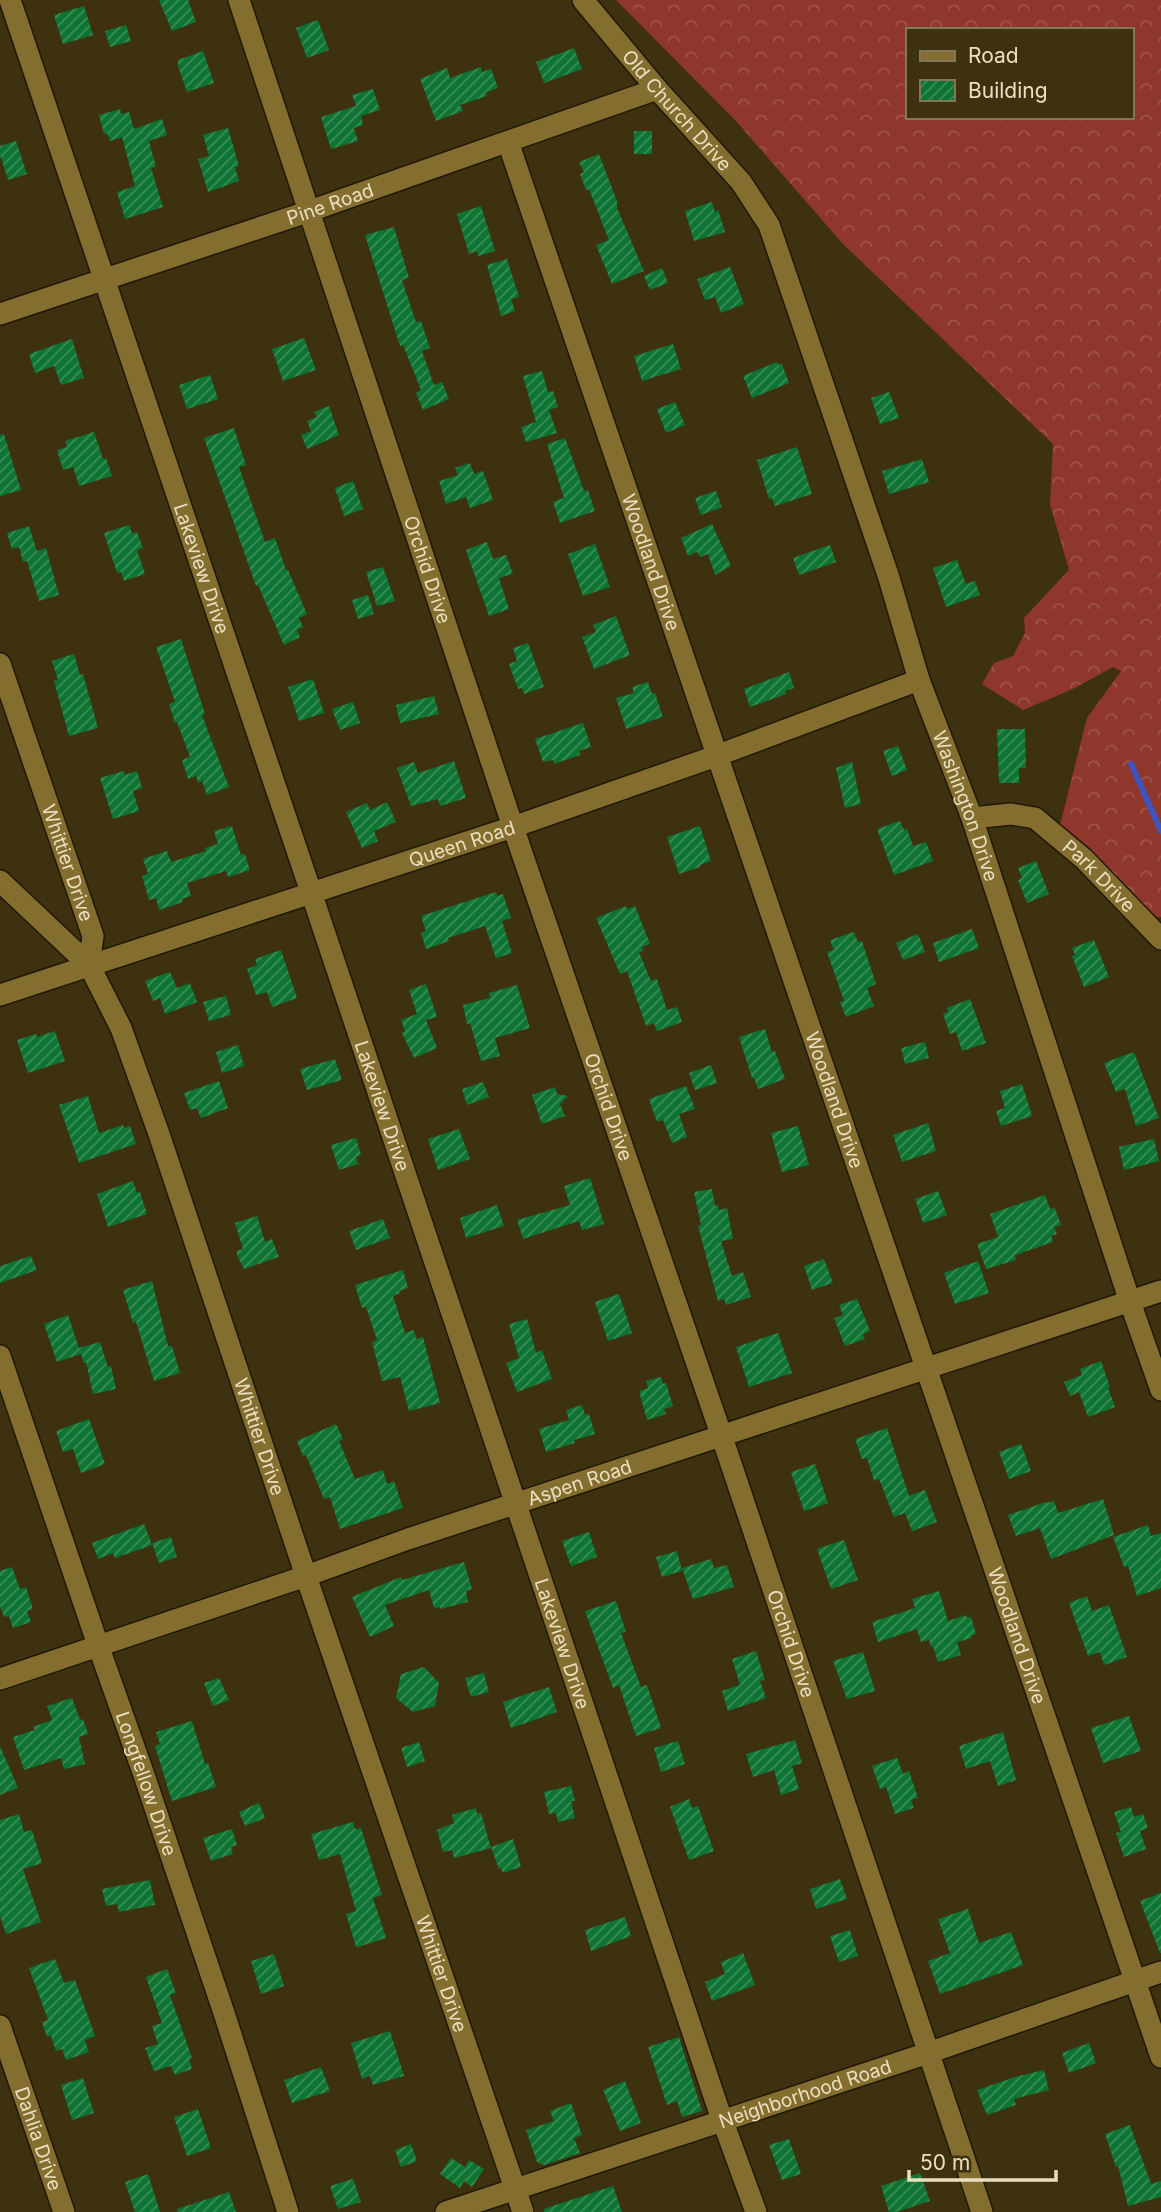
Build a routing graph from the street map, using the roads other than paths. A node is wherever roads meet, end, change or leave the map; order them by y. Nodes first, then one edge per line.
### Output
1 (10, 0) edge
2 (583, 0) edge
3 (246, 2) edge
4 (657, 89) junction
5 (508, 142) junction
6 (307, 212) junction
7 (769, 225) joint
8 (105, 278) junction
9 (0, 314) edge
10 (0, 664) edge
11 (919, 680) junction
12 (716, 756) junction
13 (972, 818) junction
14 (513, 827) junction
15 (0, 881) edge
16 (311, 892) junction
17 (1161, 939) edge
18 (89, 965) junction
19 (0, 995) edge
20 (1161, 1291) edge
21 (1130, 1302) junction
22 (0, 1356) edge
23 (928, 1368) junction
24 (1161, 1390) edge
25 (722, 1437) junction
26 (515, 1505) junction
27 (306, 1576) junction
28 (97, 1645) junction
29 (0, 1679) edge
30 (1161, 1972) edge
31 (1135, 1981) junction
32 (0, 2026) edge
33 (928, 2053) junction
34 (1161, 2057) edge
35 (722, 2121) junction
36 (515, 2189) junction
37 (64, 2212) edge
38 (288, 2212) edge
39 (446, 2212) edge
40 (523, 2212) edge
41 (756, 2212) edge
42 (982, 2212) edge

1 - 8 street, Lakeview Drive
2 - 4 street, Old Church Drive
3 - 6 street, Orchid Drive
4 - 5 street, Pine Road
4 - 7 street, Old Church Drive
5 - 6 street, Pine Road
5 - 12 street, Woodland Drive
6 - 8 street, Pine Road
6 - 14 street, Orchid Drive
7 - 11 street, Washington Drive
8 - 9 street, Pine Road
8 - 16 street, Lakeview Drive
10 - 18 street, Whittier Drive
11 - 12 street, Queen Road
11 - 13 street, Washington Drive
12 - 14 street, Queen Road
12 - 23 street, Woodland Drive
13 - 17 street, Park Drive
13 - 21 street, Washington Drive
14 - 16 street, Queen Road
14 - 25 street, Orchid Drive
15 - 18 street
16 - 18 street, Queen Road
16 - 26 street, Lakeview Drive
18 - 19 street, Queen Road
18 - 27 street, Whittier Drive
20 - 21 street, Aspen Road
21 - 23 street, Aspen Road
21 - 24 street, Washington Drive
22 - 28 street, Longfellow Drive
23 - 25 street, Aspen Road
23 - 31 street, Woodland Drive
25 - 26 street, Aspen Road
25 - 33 street, Orchid Drive
26 - 27 street, Aspen Road
26 - 35 street, Lakeview Drive
27 - 28 street, Aspen Road
27 - 36 street, Whittier Drive
28 - 29 street, Aspen Road
28 - 38 street, Longfellow Drive
30 - 31 street, Neighborhood Road
31 - 33 street, Neighborhood Road
31 - 34 street, Woodland Drive
32 - 37 street, Dahlia Drive
33 - 35 street, Neighborhood Road
33 - 42 street, Orchid Drive
35 - 36 street, Neighborhood Road
35 - 41 street, Lakeview Drive
36 - 39 street, Neighborhood Road
36 - 40 street, Whittier Drive

